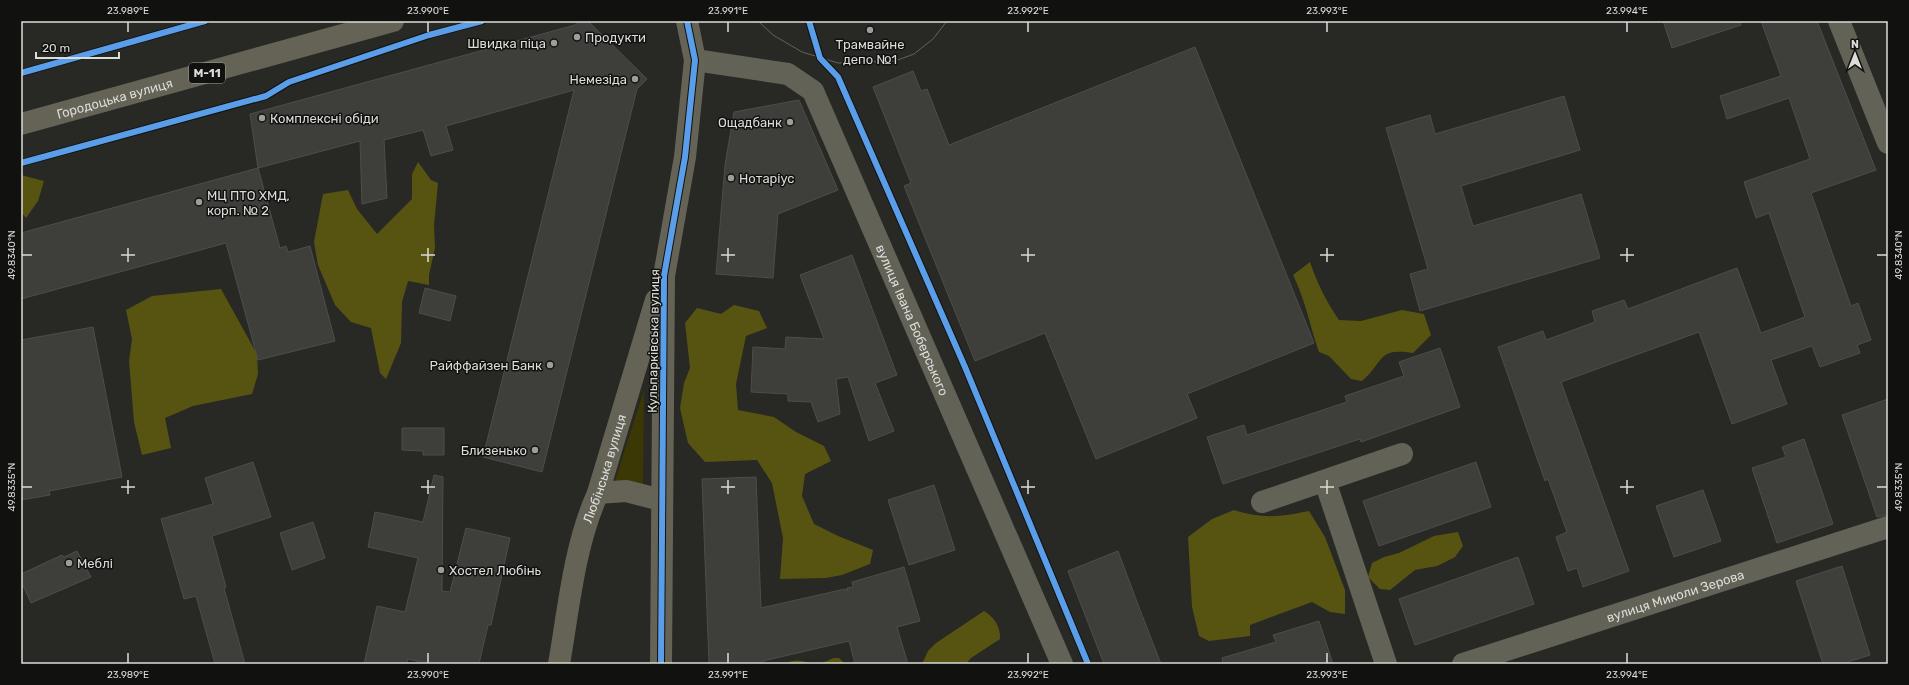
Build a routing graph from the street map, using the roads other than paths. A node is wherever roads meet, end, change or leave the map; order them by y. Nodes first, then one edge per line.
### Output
1 (393, 21) edge
2 (687, 21) edge
3 (1839, 21) edge
4 (695, 60) junction
5 (21, 124) edge
6 (1888, 142) edge
7 (664, 276) junction
8 (1402, 454) dead end
9 (1325, 480) junction
10 (598, 493) junction
11 (661, 500) junction
12 (1262, 502) dead end
13 (1888, 527) edge
14 (559, 664) edge
15 (661, 664) edge
16 (1062, 664) edge
17 (1386, 664) edge
18 (1463, 664) edge

1 - 5 main road, Городоцька вулиця / М-11
2 - 4 main road, Кульпарківська вулиця
3 - 6 street
4 - 7 main road, Кульпарківська вулиця
4 - 16 street, вулиця Івана Боберського
7 - 10 main road, Любінська вулиця
7 - 11 main road, Кульпарківська вулиця
8 - 9 street
9 - 12 street
9 - 17 street
10 - 11 main road
10 - 14 main road, Любінська вулиця
11 - 15 main road, Кульпарківська вулиця
13 - 18 street, вулиця Миколи Зерова

